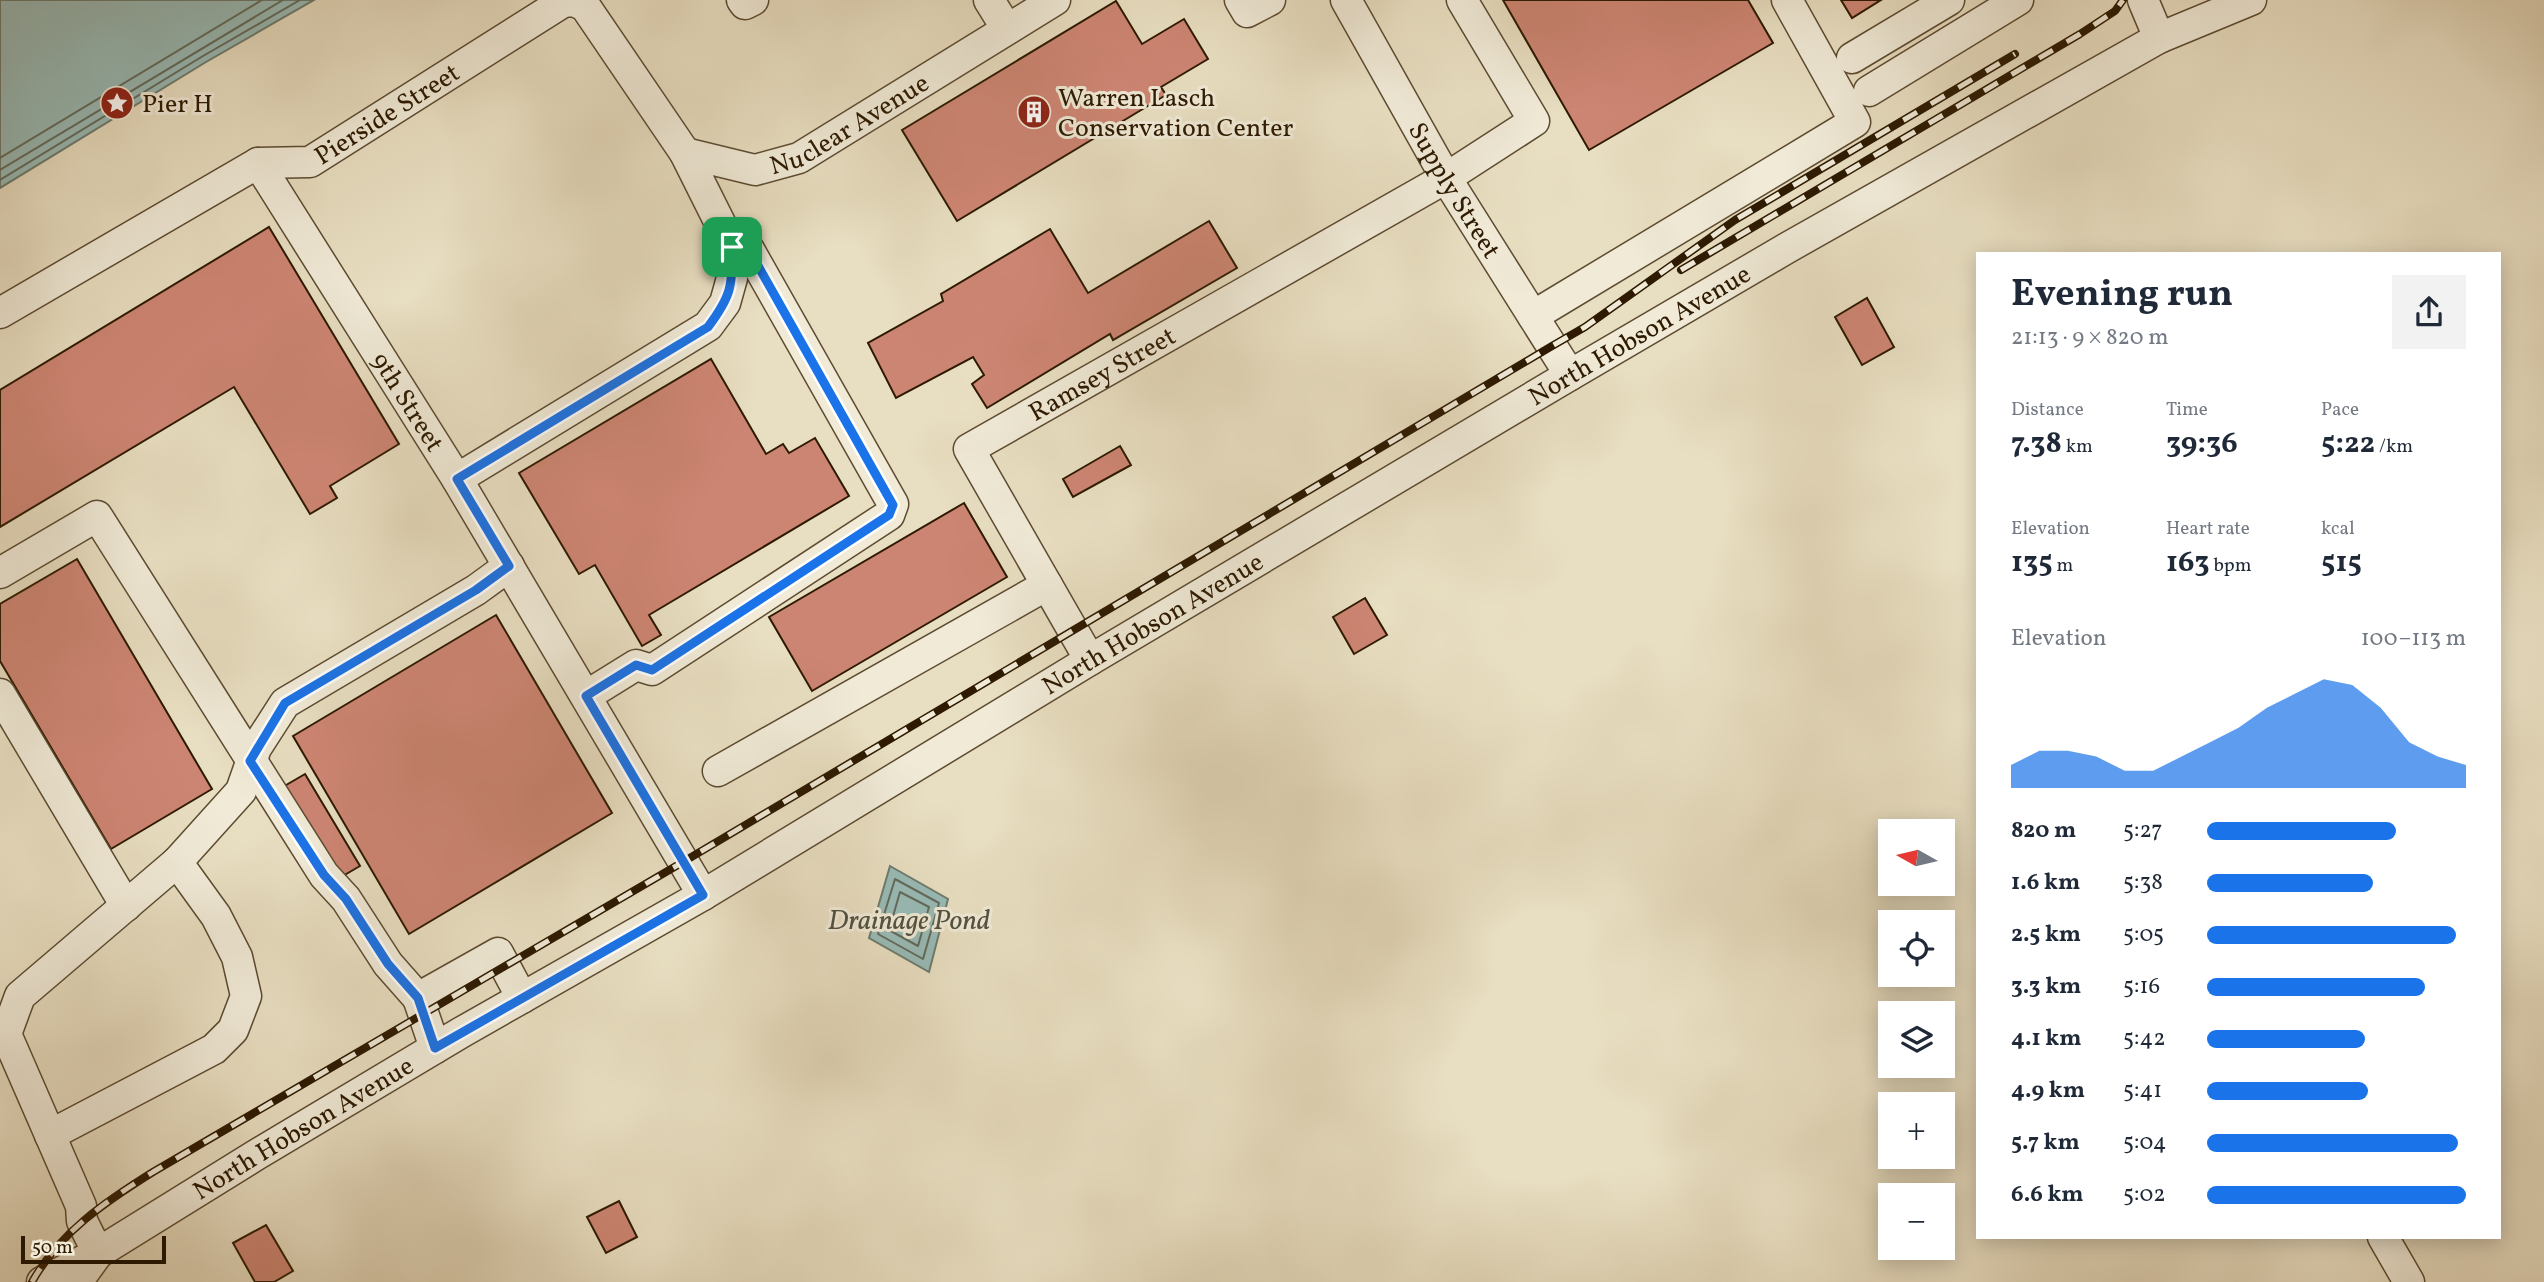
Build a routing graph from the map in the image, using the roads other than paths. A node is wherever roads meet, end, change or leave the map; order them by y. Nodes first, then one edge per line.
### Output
1 (742, 0) edge
2 (753, 0) edge
3 (989, 0) edge
4 (1055, 0) edge
5 (1240, 0) edge
6 (1270, 0) edge
7 (1346, 0) edge
8 (1462, 0) edge
9 (1787, 0) edge
10 (1949, 0) edge
11 (2143, 0) edge
12 (2251, 0) edge
13 (1998, 4) edge
14 (1007, 29) junction
15 (2159, 38) junction
16 (1852, 58) dead end
17 (1869, 90) dead end
18 (685, 153) junction
19 (258, 163) junction
20 (1446, 178) junction
21 (732, 247) junction
22 (0, 313) edge
23 (1533, 316) junction
24 (1570, 375) junction
25 (457, 479) junction
26 (509, 566) junction
27 (0, 573) edge
28 (1046, 585) junction
29 (1090, 660) junction
30 (0, 694) edge
31 (586, 696) junction
32 (250, 761) junction
33 (718, 771) dead end
34 (177, 862) junction
35 (703, 895) junction
36 (126, 906) junction
37 (418, 998) junction
38 (522, 998) junction
39 (435, 1048) junction
40 (50, 1135) junction
41 (2384, 1239) edge
42 (98, 1253) junction
43 (42, 1282) edge
44 (77, 1282) edge
45 (2409, 1282) edge

1 - 2 street
3 - 14 street
4 - 14 street, Nuclear Avenue
5 - 6 street
7 - 20 street, Supply Street
8 - 20 street
9 - 23 street
10 - 16 street
11 - 15 street
12 - 15 street, North Hobson Avenue
13 - 17 street
14 - 18 street, Nuclear Avenue
15 - 24 street, North Hobson Avenue
18 - 19 street, Pierside Street
18 - 21 street
19 - 22 street, Pierside Street
19 - 25 street, 9th Street
20 - 23 street, Supply Street
20 - 28 street, Ramsey Street
21 - 25 street
21 - 31 street
23 - 24 street, Supply Street
24 - 29 street, North Hobson Avenue
25 - 26 street, 9th Street
26 - 31 street, 9th Street
26 - 32 street
27 - 32 street
28 - 29 street, Ramsey Street
28 - 33 street
29 - 35 street, North Hobson Avenue
30 - 36 street
31 - 35 street, 9th Street
32 - 34 street
32 - 37 street
34 - 36 street
34 - 40 street
35 - 38 street, North Hobson Avenue
36 - 40 street
37 - 38 street
37 - 39 street
38 - 39 street, North Hobson Avenue
39 - 42 street, North Hobson Avenue
40 - 42 street
41 - 45 street
42 - 43 street
42 - 44 street, North Hobson Avenue

